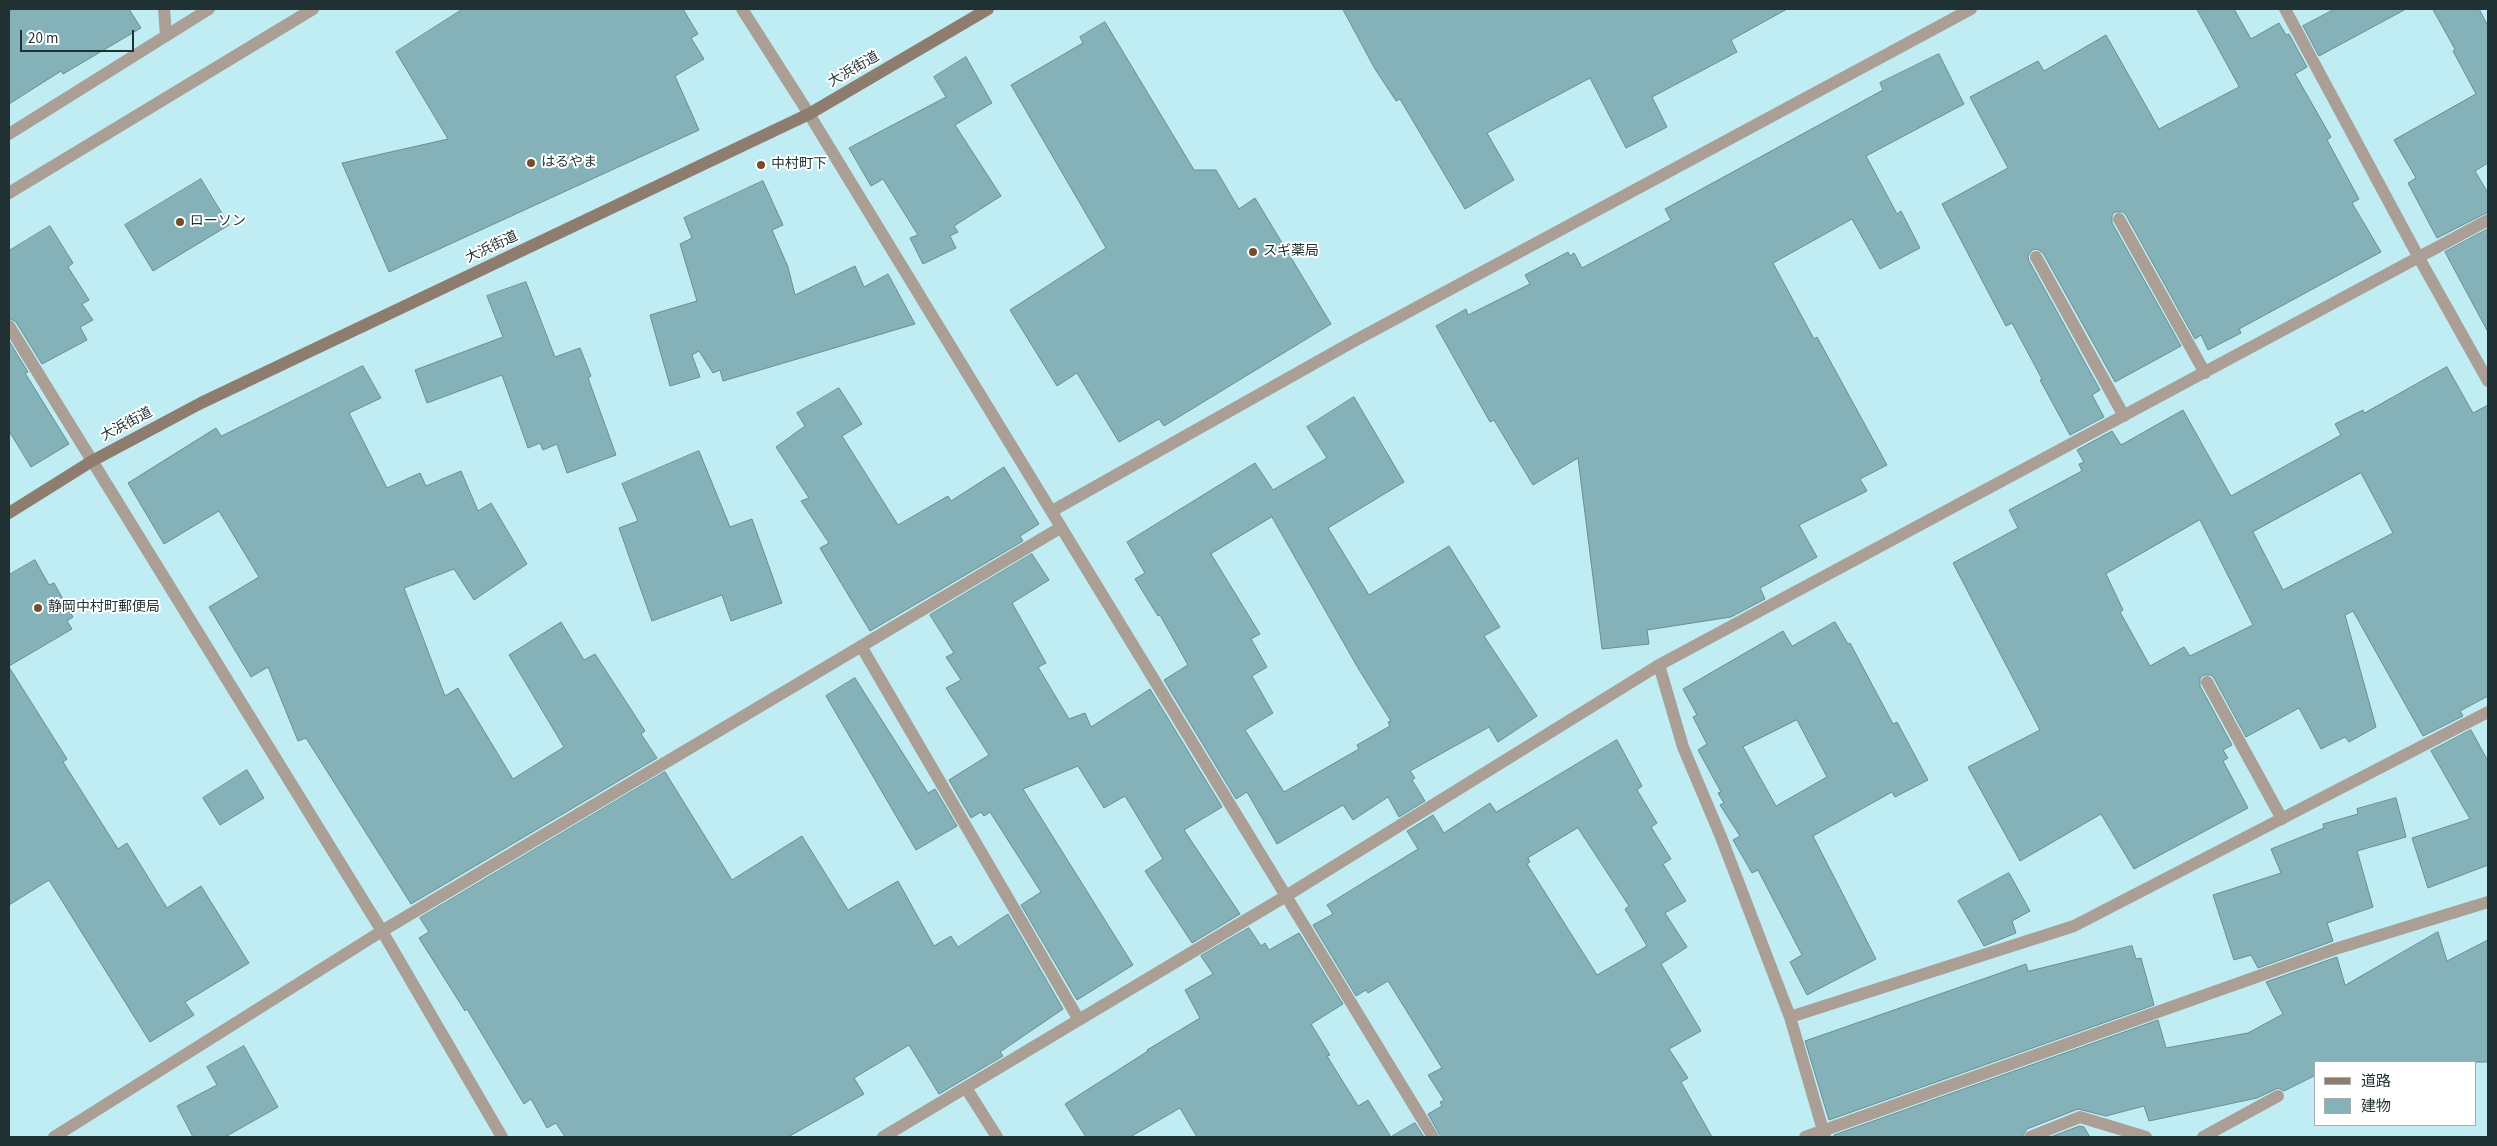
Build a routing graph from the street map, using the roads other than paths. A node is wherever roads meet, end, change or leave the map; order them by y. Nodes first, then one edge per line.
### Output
1 (164, 9) edge
2 (209, 9) edge
3 (313, 9) edge
4 (742, 9) edge
5 (988, 9) edge
6 (1971, 9) edge
7 (2285, 9) edge
8 (166, 36) junction
9 (809, 114) junction
10 (9, 134) edge
11 (9, 193) edge
12 (2119, 219) dead end
13 (2488, 220) edge
14 (2036, 257) dead end
15 (2419, 258) junction
16 (9, 326) edge
17 (2204, 373) junction
18 (2488, 381) edge
19 (2124, 416) junction
20 (92, 461) junction
21 (1052, 511) junction
22 (9, 513) edge
23 (1060, 528) junction
24 (861, 646) junction
25 (1659, 665) junction
26 (2207, 682) dead end
27 (2488, 712) edge
28 (2282, 819) junction
29 (1286, 896) junction
30 (2488, 902) edge
31 (382, 931) junction
32 (1790, 1017) junction
33 (1079, 1020) junction
34 (966, 1088) junction
35 (2278, 1096) dead end
36 (1824, 1134) edge
37 (54, 1137) edge
38 (502, 1137) edge
39 (883, 1137) edge
40 (997, 1137) edge
41 (1433, 1137) edge
42 (1805, 1137) edge
43 (2030, 1137) edge
44 (2146, 1137) edge
45 (2203, 1137) edge

1 - 8 street
2 - 8 street
3 - 11 street
4 - 9 street
5 - 9 street, 大浜街道
6 - 21 street
7 - 15 street
8 - 10 street
9 - 20 street, 大浜街道
9 - 21 street
12 - 17 street
13 - 15 street
14 - 19 street
15 - 17 street
15 - 18 street
16 - 20 street
17 - 19 street
19 - 25 street
20 - 22 street, 大浜街道
20 - 31 street
21 - 23 street
23 - 24 street
23 - 29 street
24 - 31 street
24 - 33 street
25 - 29 street
25 - 32 street
26 - 28 street
27 - 28 street
28 - 32 street
29 - 33 street
29 - 41 street
30 - 36 street
31 - 37 street
31 - 38 street
32 - 36 street
33 - 34 street
34 - 39 street
34 - 40 street
35 - 45 street
36 - 42 street
43 - 44 street

